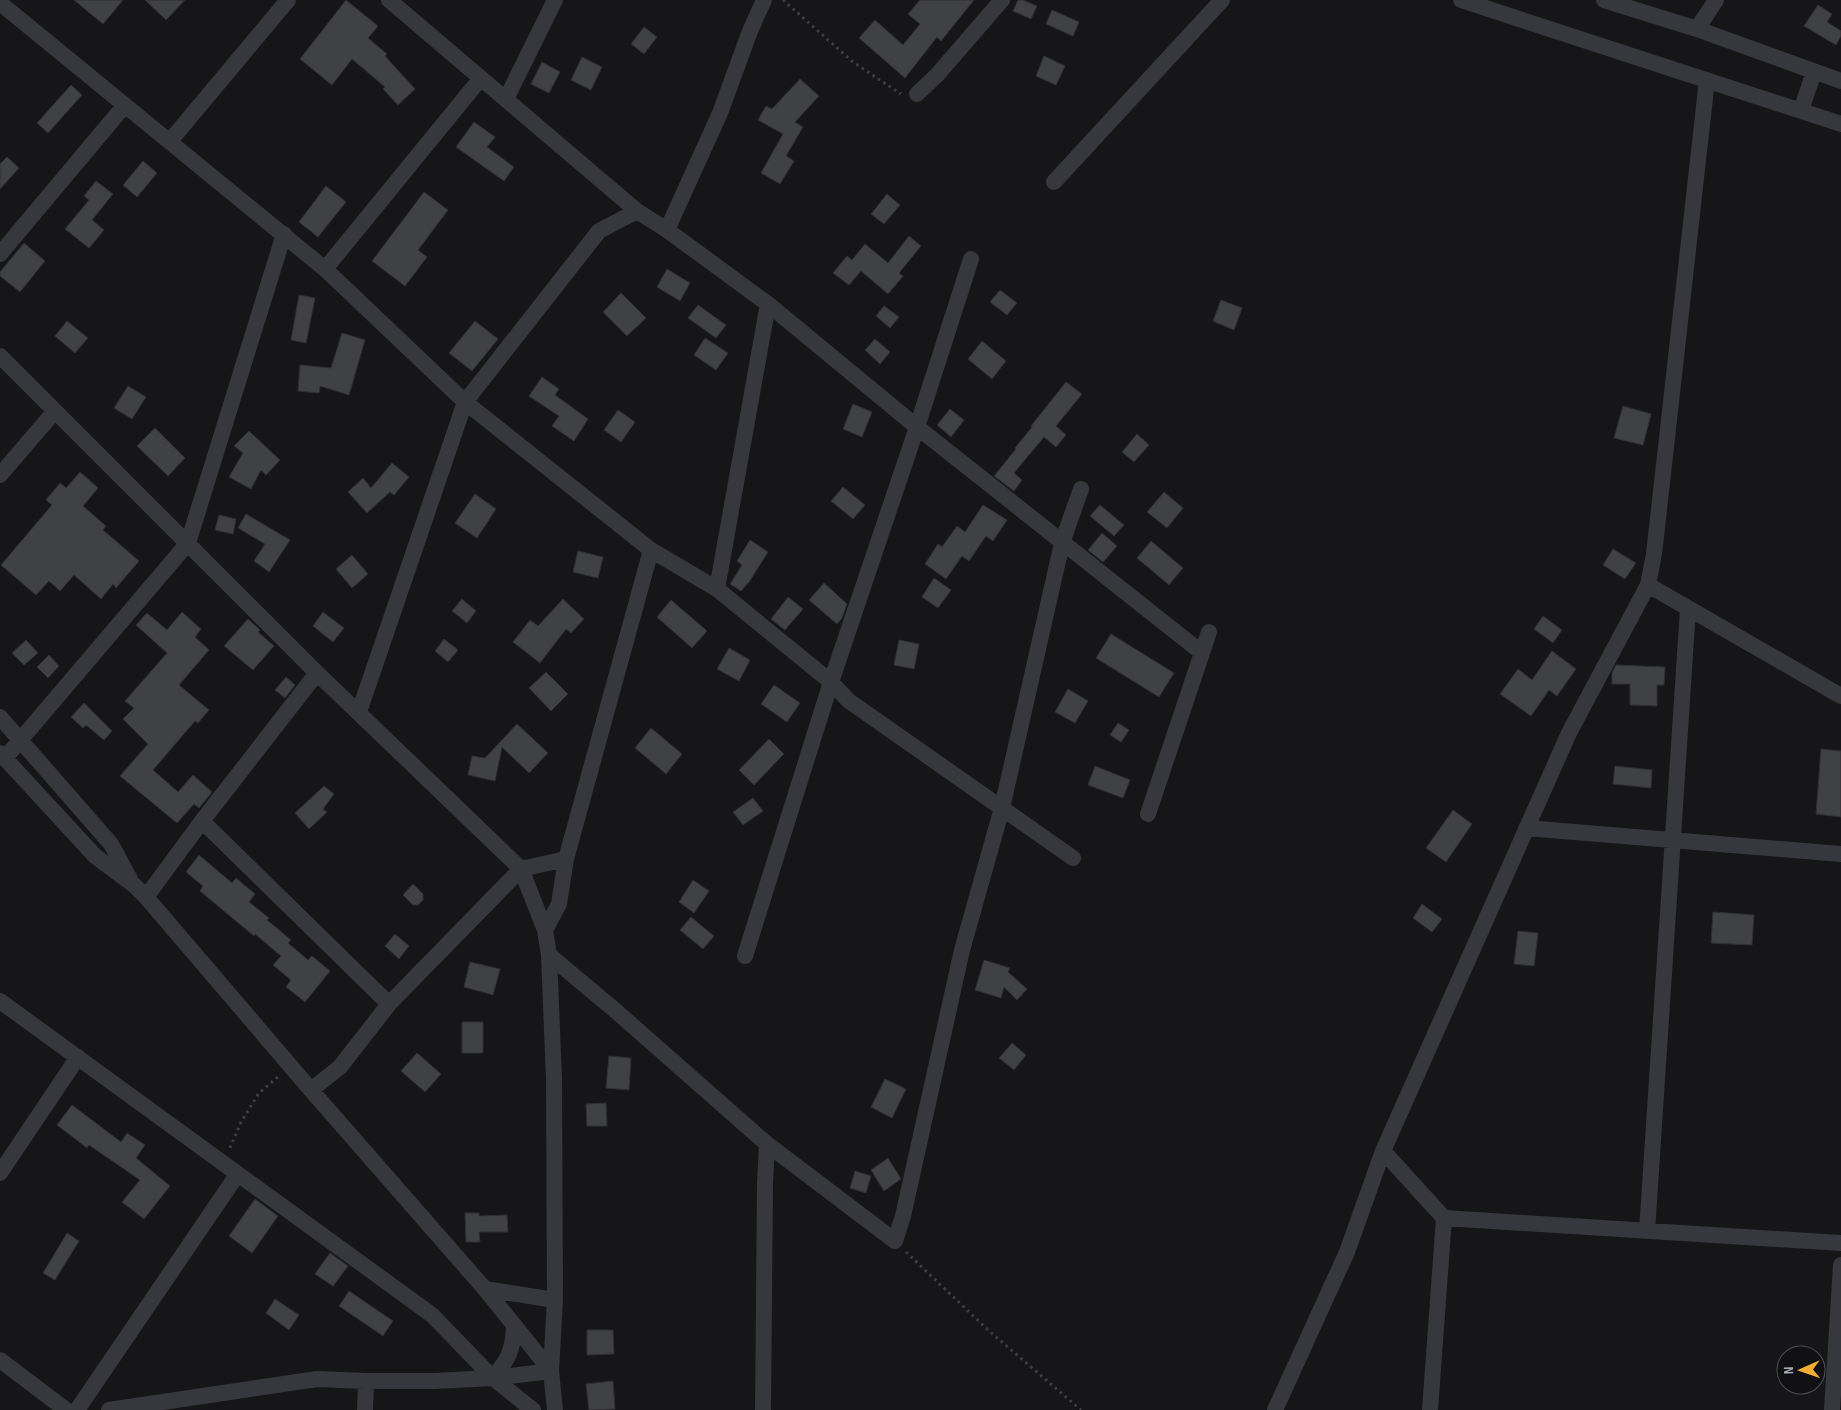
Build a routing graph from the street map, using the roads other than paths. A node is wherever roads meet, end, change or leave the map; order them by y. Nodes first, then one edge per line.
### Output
1 (288, 0) edge
2 (389, 0) edge
3 (555, 0) edge
4 (764, 0) edge
5 (1002, 0) edge
6 (1222, 0) edge
7 (1461, 0) edge
8 (1604, 0) edge
9 (1716, 0) edge
10 (10, 5) edge
11 (1697, 30) junction
12 (1814, 72) junction
13 (481, 78) junction
14 (1707, 80) junction
15 (1841, 81) edge
16 (917, 94) road end
17 (506, 99) junction
18 (125, 105) junction
19 (1801, 110) junction
20 (1841, 124) edge
21 (170, 142) junction
22 (1054, 182) dead end
23 (637, 210) junction
24 (667, 230) junction
25 (284, 234) junction
26 (0, 254) edge
27 (971, 259) dead end
28 (325, 269) junction
29 (768, 304) junction
30 (0, 356) edge
31 (465, 402) junction
32 (55, 411) junction
33 (917, 427) junction
34 (0, 474) edge
35 (1081, 489) dead end
36 (188, 543) junction
37 (1062, 543) junction
38 (651, 550) junction
39 (1648, 585) junction
40 (716, 589) junction
41 (1688, 609) junction
42 (1208, 632) dead end
43 (1201, 652) junction
44 (317, 673) junction
45 (831, 682) junction
46 (1841, 696) edge
47 (359, 712) junction
48 (0, 717) edge
49 (21, 740) junction
50 (2, 755) edge
51 (1002, 808) junction
52 (1148, 814) dead end
53 (202, 820) junction
54 (1526, 828) junction
55 (1674, 841) junction
56 (1841, 854) edge
57 (1073, 858) dead end
58 (566, 859) junction
59 (521, 869) junction
60 (134, 885) junction
61 (146, 897) junction
62 (545, 930) junction
63 (549, 955) junction
64 (745, 956) dead end
65 (0, 1001) edge
66 (389, 1004) junction
67 (78, 1058) junction
68 (311, 1090) junction
69 (767, 1144) junction
70 (1383, 1152) junction
71 (0, 1173) edge
72 (237, 1175) junction
73 (1444, 1218) junction
74 (1647, 1231) junction
75 (1841, 1243) edge
76 (1841, 1265) edge
77 (485, 1289) junction
78 (555, 1300) junction
79 (514, 1325) junction
80 (0, 1360) edge
81 (551, 1371) junction
82 (494, 1378) junction
83 (366, 1381) junction
84 (66, 1410) edge
85 (77, 1410) edge
86 (109, 1410) edge
87 (365, 1410) edge
88 (533, 1410) edge
89 (554, 1410) edge
90 (763, 1410) edge
91 (1275, 1410) edge
92 (1430, 1410) edge
93 (1832, 1410) edge

1 - 21 street
2 - 13 street
3 - 17 street
4 - 24 street
5 - 16 street
6 - 22 street
7 - 14 street
8 - 11 street
9 - 11 street
10 - 18 street
11 - 12 street
12 - 15 street
12 - 19 street
13 - 17 street
13 - 28 street
14 - 19 street
14 - 39 street
17 - 23 street
18 - 21 street
18 - 26 street
19 - 20 street
21 - 25 street
23 - 24 street
23 - 31 street
24 - 29 street
25 - 28 street
25 - 36 street
27 - 33 street
28 - 31 street
29 - 33 street
29 - 40 street
30 - 32 street
31 - 38 street
31 - 47 street
32 - 34 street
32 - 36 street
33 - 37 street
33 - 45 street
35 - 37 street
36 - 44 street
36 - 49 street
37 - 43 street
37 - 51 street
38 - 40 street
38 - 58 street
39 - 41 street
39 - 54 street
40 - 45 street
41 - 46 street
41 - 55 street
42 - 43 street
43 - 52 street
44 - 47 street
44 - 53 street
45 - 51 street
45 - 64 street
47 - 59 street
48 - 49 street
49 - 50 street
49 - 60 street
50 - 60 street
51 - 57 street
51 - 69 street
53 - 61 street
53 - 66 street
54 - 55 street
54 - 70 street
55 - 56 street
55 - 74 street
58 - 59 street
58 - 62 street
59 - 62 street
59 - 66 street
60 - 61 street
61 - 68 street
62 - 63 street
63 - 69 street
63 - 78 street
65 - 67 street
66 - 68 street
67 - 71 street
67 - 72 street
68 - 77 street
69 - 90 street
70 - 73 street
70 - 91 street
72 - 82 street
72 - 85 street
73 - 74 street
73 - 92 street
74 - 75 street
76 - 93 street
77 - 78 street
77 - 79 street
78 - 81 street
79 - 81 street
79 - 82 street
80 - 84 street
81 - 82 street
81 - 89 street
82 - 83 street
82 - 88 street
83 - 86 street
83 - 87 street

